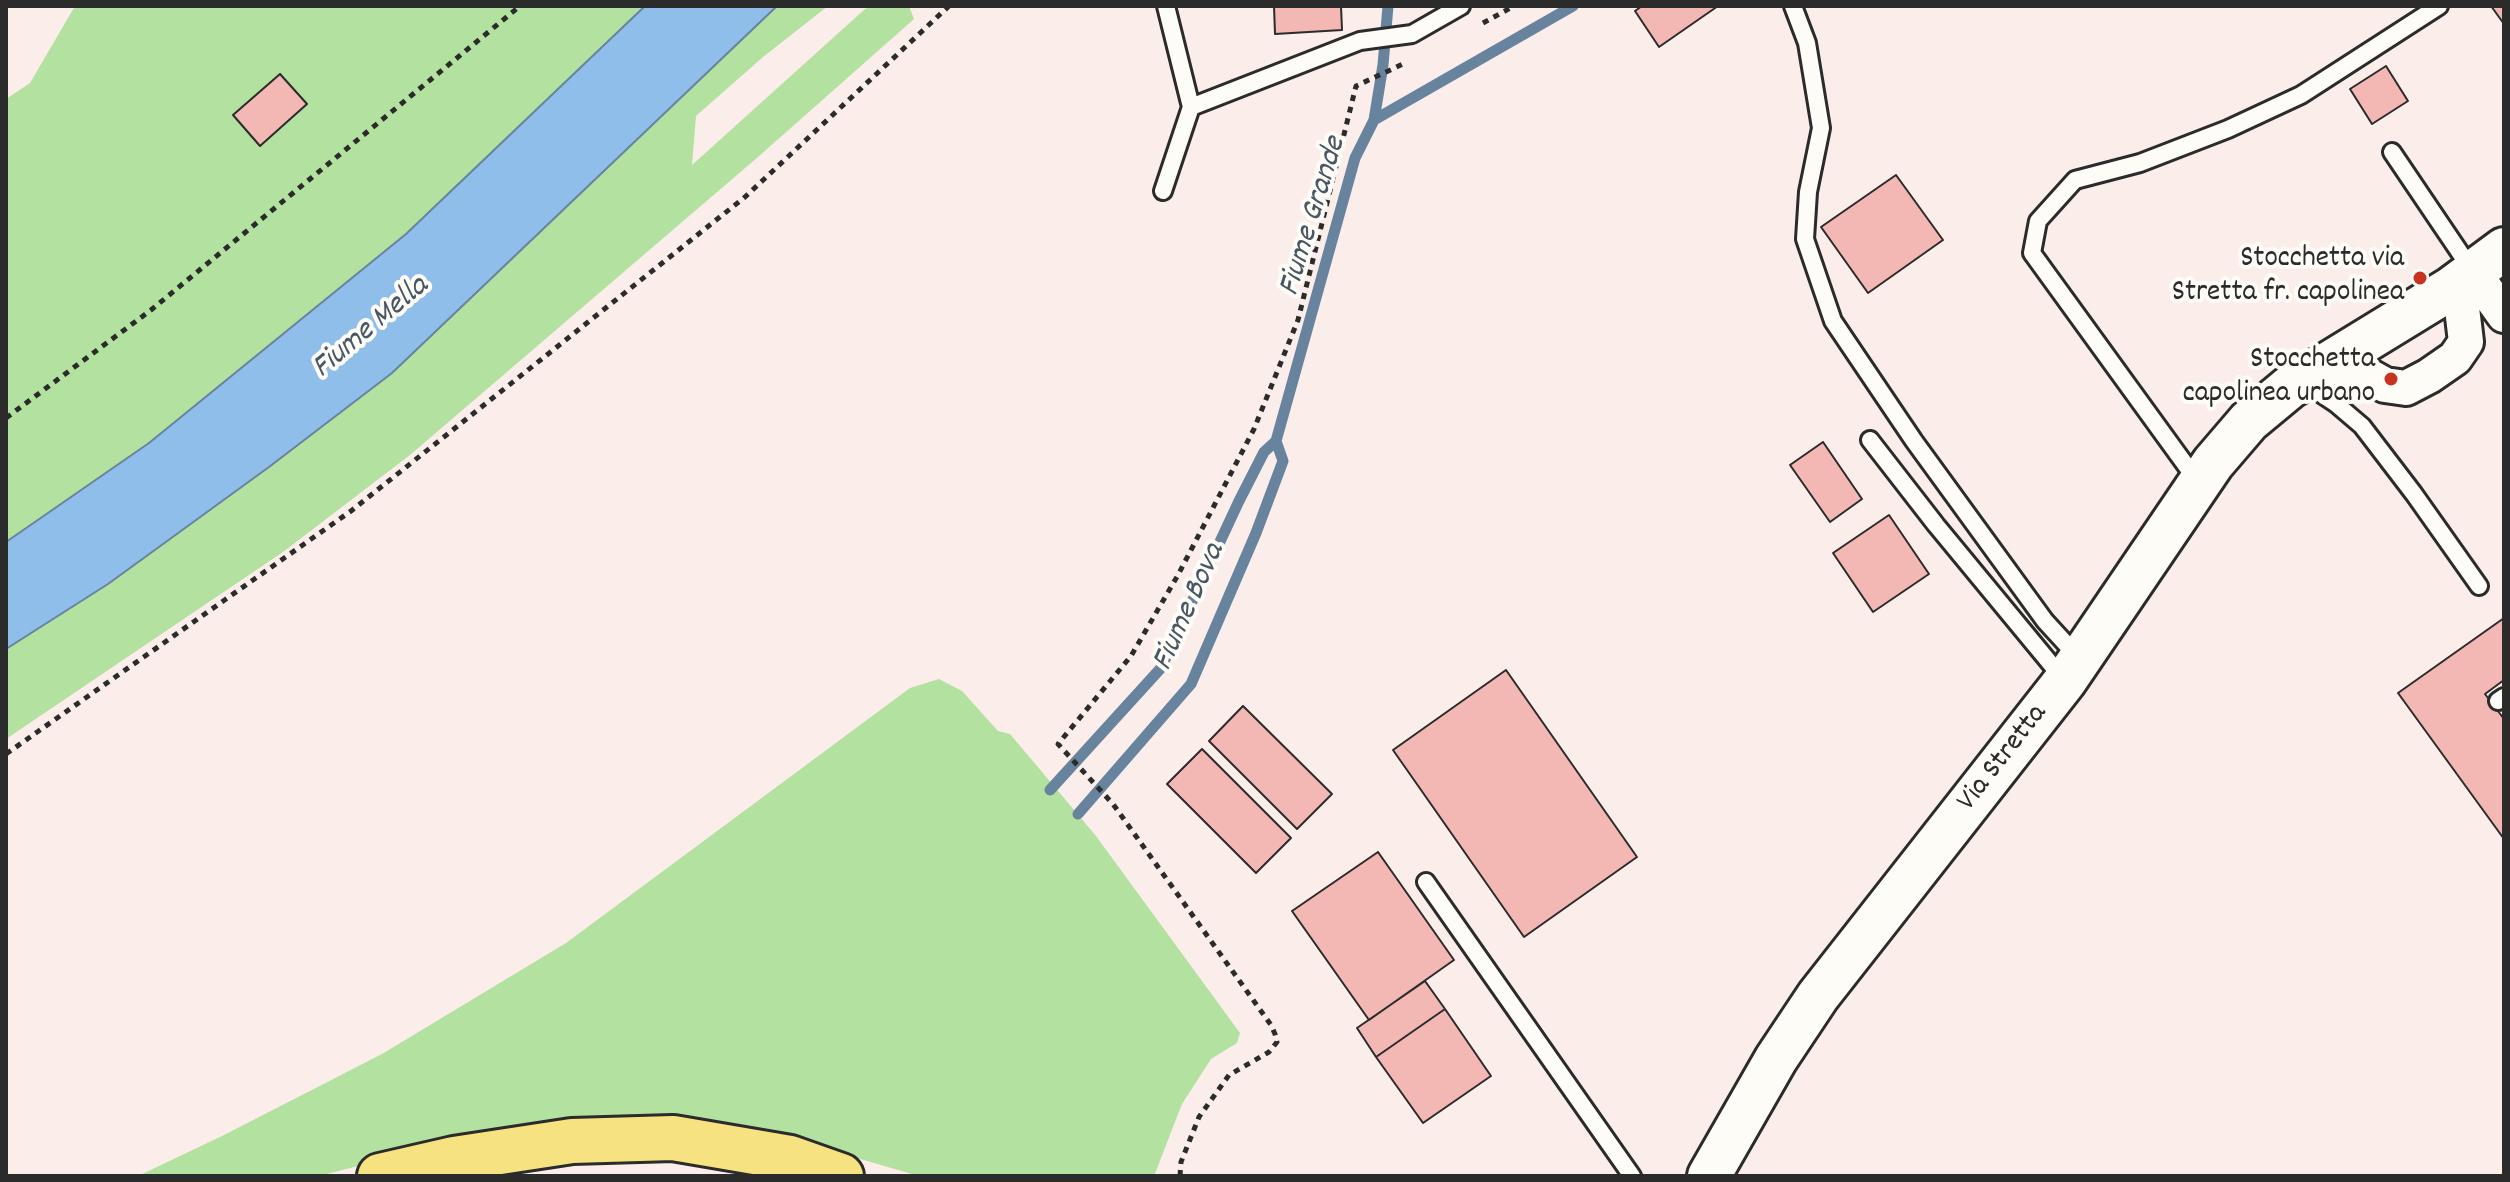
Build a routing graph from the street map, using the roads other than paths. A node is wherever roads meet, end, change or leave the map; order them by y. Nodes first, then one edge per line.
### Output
1 (1166, 6) edge
2 (1461, 6) edge
3 (1793, 6) edge
4 (2439, 6) edge
5 (1191, 107) junction
6 (2392, 152) dead end
7 (1163, 191) dead end
8 (2476, 271) edge
9 (2504, 315) edge
10 (2312, 372) junction
11 (1870, 440) dead end
12 (2199, 483) junction
13 (2479, 586) dead end
14 (2072, 670) junction
15 (1426, 882) dead end
16 (380, 1176) edge
17 (841, 1176) edge
18 (1632, 1176) edge
19 (1709, 1176) edge

1 - 5 lane
2 - 5 lane
3 - 14 lane
4 - 12 lane
5 - 7 lane
6 - 8 lane
8 - 9 street
8 - 10 street, Via Stretta
8 - 10 street
10 - 12 street, Via Stretta
10 - 13 lane
11 - 14 lane
12 - 14 street, Via Stretta
14 - 19 street, Via Stretta
15 - 18 lane
16 - 17 highway

